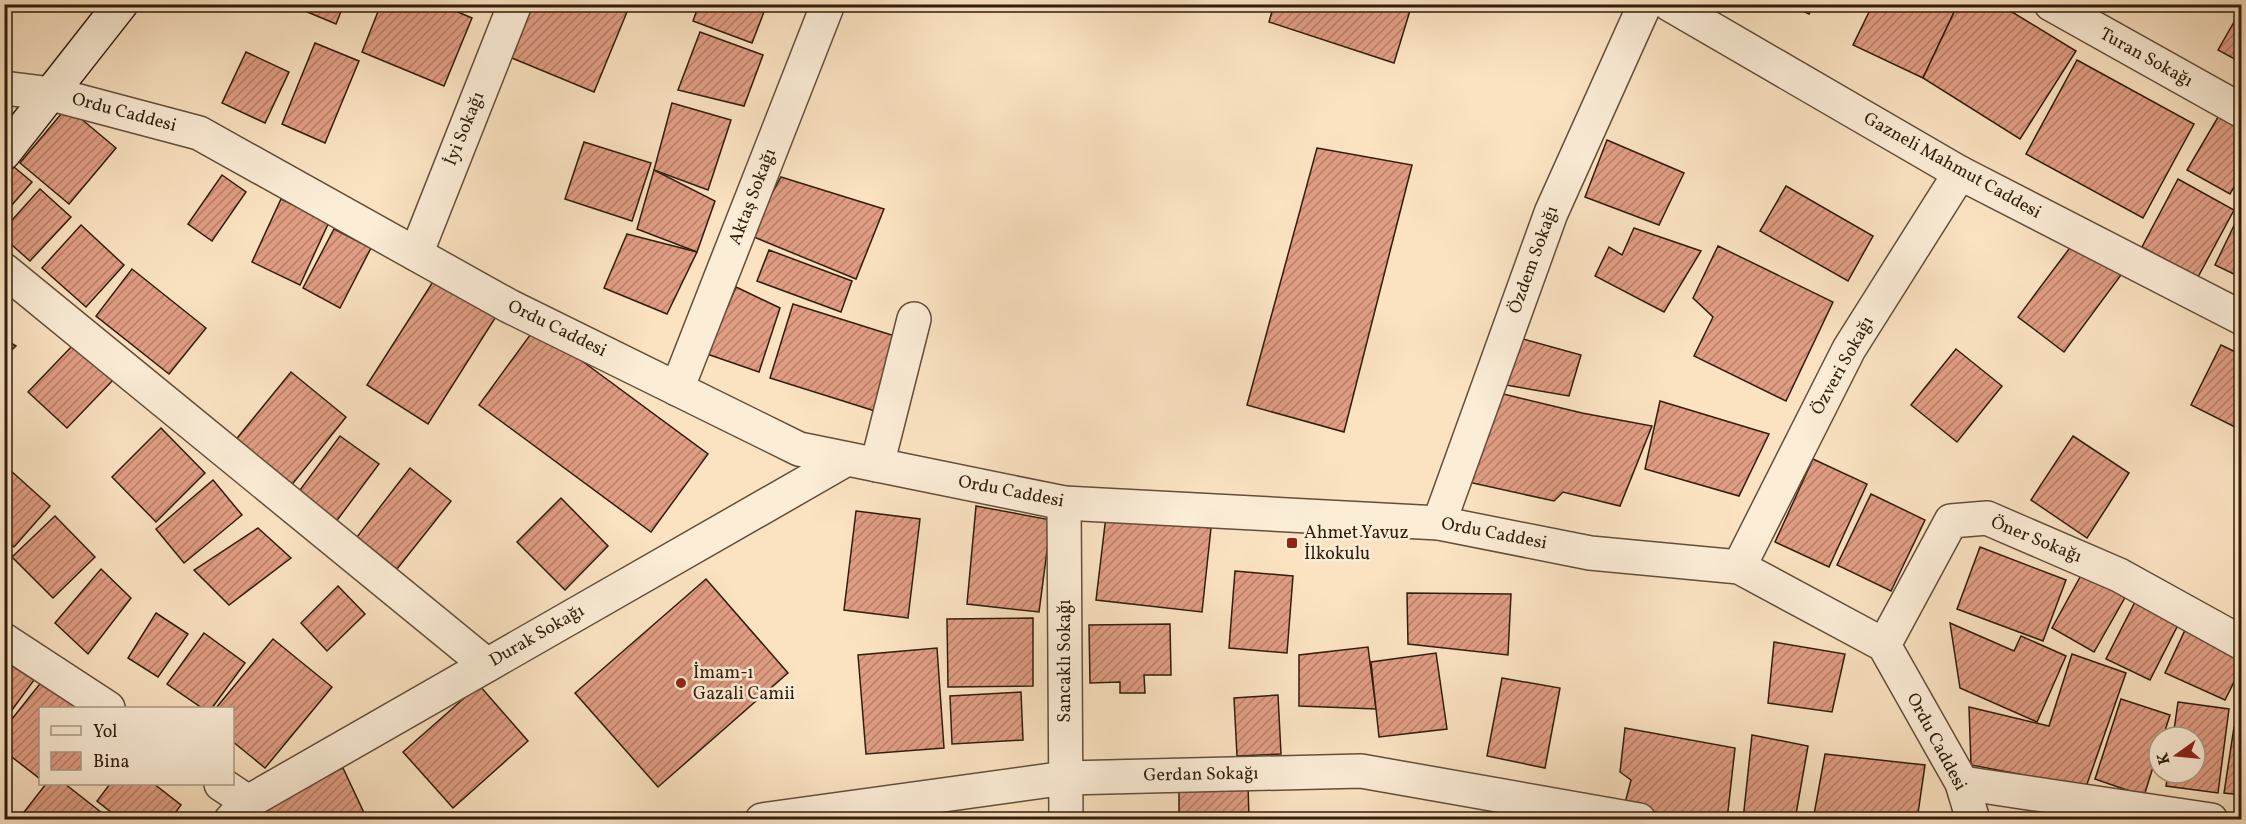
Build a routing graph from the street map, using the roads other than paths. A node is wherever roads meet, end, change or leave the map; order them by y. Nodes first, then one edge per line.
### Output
1 (121, 4) edge
2 (515, 4) edge
3 (828, 4) edge
4 (1645, 4) edge
5 (1669, 4) edge
6 (2051, 4) edge
7 (4, 88) edge
8 (52, 94) junction
9 (2241, 111) edge
10 (4, 153) edge
11 (1960, 173) junction
12 (416, 254) junction
13 (4, 270) edge
14 (2241, 318) edge
15 (914, 319) dead end
16 (677, 389) junction
17 (862, 462) junction
18 (1064, 503) junction
19 (1439, 523) junction
20 (1739, 567) junction
21 (4, 640) edge
22 (2241, 643) edge
23 (1884, 645) junction
24 (488, 664) junction
25 (106, 707) edge
26 (1066, 778) junction
27 (1962, 783) junction
28 (222, 785) edge
29 (240, 811) edge
30 (762, 819) edge
31 (1066, 819) edge
32 (1639, 819) edge
33 (1973, 819) edge
34 (2211, 819) edge

1 - 8 street
2 - 12 street, İyi Sokağı
3 - 16 street, Aktaş Sokağı
4 - 19 street, Özdem Sokağı
5 - 11 street, Gazneli Mahmut Caddesi
6 - 9 street, Turan Sokağı
7 - 8 street, Ordu Caddesi
8 - 10 street
8 - 12 street, Ordu Caddesi
11 - 14 street, Gazneli Mahmut Caddesi
11 - 20 street, Özveri Sokağı
12 - 16 street, Ordu Caddesi
13 - 24 street
15 - 17 street
16 - 17 street, Ordu Caddesi
17 - 18 street, Ordu Caddesi
17 - 24 street, Durak Sokağı
18 - 19 street, Ordu Caddesi
18 - 26 street, Sancaklı Sokağı
19 - 20 street, Ordu Caddesi
20 - 23 street, Ordu Caddesi
21 - 25 street
22 - 23 street, Öner Sokağı
23 - 27 street, Ordu Caddesi
24 - 29 street, Durak Sokağı
26 - 30 street, Gerdan Sokağı
26 - 31 street, Sancaklı Sokağı
26 - 32 street, Gerdan Sokağı
27 - 33 street, Ordu Caddesi
27 - 34 street
28 - 29 street

